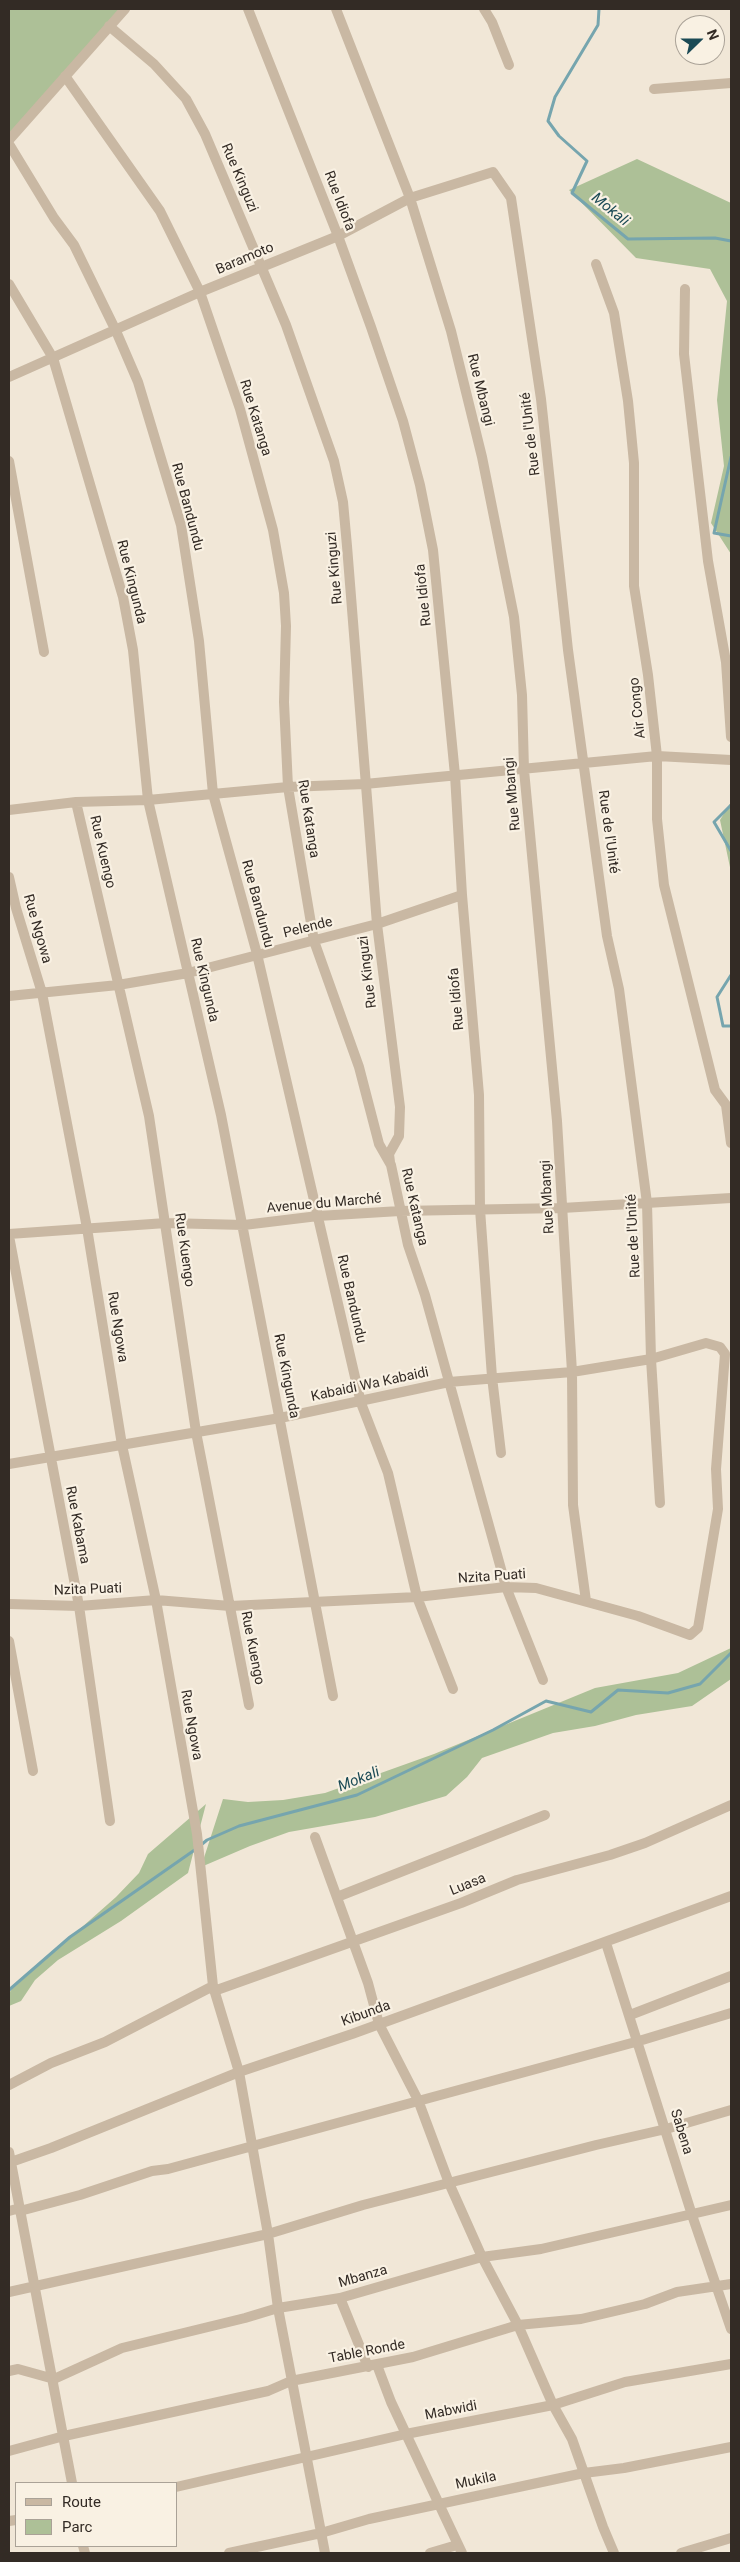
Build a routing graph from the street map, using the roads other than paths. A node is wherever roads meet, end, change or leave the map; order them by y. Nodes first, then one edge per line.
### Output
1 (125, 9) edge
2 (248, 9) edge
3 (336, 9) edge
4 (484, 9) edge
5 (109, 26) junction
6 (509, 65) dead end
7 (65, 76) junction
8 (731, 83) edge
9 (654, 89) dead end
10 (9, 142) edge
11 (493, 172) joint
12 (410, 198) junction
13 (338, 236) junction
14 (596, 264) dead end
15 (261, 266) junction
16 (9, 284) edge
17 (684, 289) dead end
18 (200, 292) junction
19 (116, 331) junction
20 (53, 358) junction
21 (9, 377) edge
22 (9, 462) edge
23 (44, 652) dead end
24 (731, 737) edge
25 (657, 756) junction
26 (731, 760) edge
27 (585, 764) junction
28 (524, 770) junction
29 (455, 775) junction
30 (365, 784) junction
31 (288, 787) junction
32 (213, 794) junction
33 (148, 800) junction
34 (76, 802) junction
35 (9, 810) edge
36 (9, 877) edge
37 (462, 895) junction
38 (376, 924) junction
39 (314, 941) junction
40 (257, 954) junction
41 (188, 973) junction
42 (118, 985) junction
43 (42, 993) junction
44 (9, 996) edge
45 (731, 1143) edge
46 (391, 1165) junction
47 (731, 1198) edge
48 (648, 1203) junction
49 (562, 1208) junction
50 (480, 1209) junction
51 (400, 1211) junction
52 (318, 1216) junction
53 (166, 1223) junction
54 (244, 1225) junction
55 (87, 1228) junction
56 (9, 1235) edge
57 (651, 1359) junction
58 (726, 1361) joint
59 (572, 1372) junction
60 (492, 1378) junction
61 (449, 1382) junction
62 (361, 1403) junction
63 (280, 1418) junction
64 (196, 1432) junction
65 (122, 1444) junction
66 (501, 1453) dead end
67 (49, 1457) junction
68 (9, 1464) edge
69 (660, 1503) dead end
70 (506, 1587) junction
71 (417, 1597) junction
72 (156, 1600) junction
73 (316, 1601) junction
74 (586, 1601) junction
75 (9, 1604) edge
76 (80, 1606) junction
77 (230, 1606) junction
78 (9, 1641) edge
79 (543, 1680) dead end
80 (453, 1689) dead end
81 (333, 1696) dead end
82 (249, 1705) dead end
83 (33, 1771) dead end
84 (731, 1805) edge
85 (545, 1815) dead end
86 (110, 1821) dead end
87 (315, 1837) dead end
88 (731, 1896) edge
89 (337, 1897) junction
90 (353, 1941) junction
91 (606, 1943) junction
92 (731, 1976) edge
93 (214, 1989) junction
94 (731, 2013) edge
95 (630, 2015) junction
96 (380, 2024) junction
97 (638, 2041) junction
98 (239, 2072) junction
99 (9, 2085) edge
100 (418, 2100) junction
101 (731, 2110) edge
102 (666, 2130) junction
103 (252, 2146) junction
104 (10, 2163) edge
105 (449, 2183) junction
106 (731, 2205) edge
107 (20, 2209) junction
108 (9, 2211) edge
109 (692, 2215) junction
110 (268, 2234) junction
111 (482, 2257) junction
112 (731, 2284) edge
113 (36, 2285) junction
114 (718, 2287) junction
115 (9, 2292) edge
116 (340, 2298) junction
117 (278, 2308) junction
118 (518, 2325) junction
119 (731, 2329) edge
120 (731, 2364) edge
121 (372, 2366) junction
122 (9, 2370) edge
123 (54, 2379) junction
124 (291, 2381) junction
125 (553, 2405) junction
126 (406, 2434) junction
127 (64, 2436) junction
128 (731, 2447) edge
129 (9, 2451) edge
130 (306, 2458) junction
131 (584, 2473) junction
132 (72, 2482) edge
133 (178, 2487) edge
134 (439, 2503) junction
135 (321, 2533) junction
136 (731, 2538) edge
137 (460, 2549) edge
138 (229, 2553) edge
139 (325, 2553) edge
140 (430, 2553) edge
141 (614, 2553) edge
142 (681, 2553) edge

1 - 5 street
2 - 13 street, Rue Idiofa
3 - 12 street, Rue Mbangi
4 - 6 street
5 - 7 street
5 - 15 street, Rue Kinguzi
7 - 10 street
7 - 18 street, Rue Katanga
8 - 9 street
10 - 19 street, Rue Bandundu
11 - 12 street, Baramoto
11 - 27 street, Rue de l'Unité
12 - 13 street, Baramoto
12 - 28 street, Rue Mbangi
13 - 15 street, Baramoto
13 - 29 street, Rue Idiofa
14 - 25 street, Air Congo
15 - 18 street, Baramoto
15 - 30 street, Rue Kinguzi
16 - 20 street, Rue Kingunda
17 - 24 street
18 - 19 street, Baramoto
18 - 31 street, Rue Katanga
19 - 20 street, Baramoto
19 - 32 street, Rue Bandundu
20 - 21 street, Baramoto
20 - 33 street, Rue Kingunda
22 - 23 street
25 - 26 street
25 - 27 street
25 - 45 street, Air Congo
27 - 28 street
27 - 48 street, Rue de l'Unité
28 - 29 street
28 - 49 street, Rue Mbangi
29 - 30 street
29 - 37 street, Rue Idiofa
30 - 31 street
30 - 38 street, Rue Kinguzi
31 - 32 street
31 - 39 street, Rue Katanga
32 - 33 street
32 - 40 street, Rue Bandundu
33 - 34 street
33 - 41 street, Rue Kingunda
34 - 35 street
34 - 42 street, Rue Kuengo
36 - 43 street, Rue Ngowa
37 - 38 street, Pelende
37 - 50 street, Rue Idiofa
38 - 39 street, Pelende
38 - 46 street, Rue Kinguzi
39 - 40 street, Pelende
39 - 46 street, Rue Katanga
40 - 41 street, Pelende
40 - 52 street, Rue Bandundu
41 - 42 street, Pelende
41 - 54 street, Rue Kingunda
42 - 43 street, Pelende
42 - 53 street, Rue Kuengo
43 - 44 street, Pelende
43 - 55 street, Rue Ngowa
46 - 51 street, Rue Katanga
47 - 48 street, Avenue du Marché
48 - 49 street, Avenue du Marché
48 - 57 street, Rue de l'Unité
49 - 50 street, Avenue du Marché
49 - 59 street, Rue Mbangi
50 - 51 street, Avenue du Marché
50 - 60 street, Rue Idiofa
51 - 52 street, Avenue du Marché
51 - 61 street, Rue Katanga
52 - 54 street, Avenue du Marché
52 - 62 street, Rue Bandundu
53 - 54 street, Avenue du Marché
53 - 55 street, Avenue du Marché
53 - 64 street, Rue Kuengo
54 - 63 street, Rue Kingunda
55 - 56 street, Avenue du Marché
55 - 65 street, Rue Ngowa
56 - 67 street, Rue Kabama
57 - 58 street, Kabaidi Wa Kabaidi
57 - 59 street, Kabaidi Wa Kabaidi
57 - 69 street, Rue de l'Unité
58 - 74 street, Nzita Puati
59 - 60 street, Kabaidi Wa Kabaidi
59 - 74 street, Rue Mbangi
60 - 61 street, Kabaidi Wa Kabaidi
60 - 66 street, Rue Idiofa
61 - 62 street, Kabaidi Wa Kabaidi
61 - 70 street, Rue Katanga
62 - 63 street, Kabaidi Wa Kabaidi
62 - 71 street, Rue Bandundu
63 - 64 street, Kabaidi Wa Kabaidi
63 - 73 street, Rue Kingunda
64 - 65 street, Kabaidi Wa Kabaidi
64 - 77 street, Rue Kuengo
65 - 67 street, Kabaidi Wa Kabaidi
65 - 72 street, Rue Ngowa
67 - 68 street, Kabaidi Wa Kabaidi
67 - 76 street, Rue Kabama
70 - 71 street, Nzita Puati
70 - 74 street, Nzita Puati
70 - 79 street, Rue Katanga
71 - 73 street, Nzita Puati
71 - 80 street, Rue Bandundu
72 - 76 street, Nzita Puati
72 - 77 street, Nzita Puati
72 - 93 street, Rue Ngowa
73 - 77 street, Nzita Puati
73 - 81 street, Rue Kingunda
75 - 76 street, Nzita Puati
76 - 86 street, Rue Kabama
77 - 82 street, Rue Kuengo
78 - 83 street
84 - 90 street, Luasa
85 - 89 street
87 - 89 street
88 - 91 street, Kibunda
89 - 90 street
90 - 93 street, Luasa
90 - 96 street
91 - 95 street, Sabena
91 - 96 street, Kibunda
92 - 95 street
93 - 98 street, Rue Ngowa
93 - 99 street, Luasa
94 - 97 street
95 - 97 street, Sabena
96 - 98 street, Kibunda
96 - 100 street
97 - 100 street
97 - 102 street, Sabena
98 - 103 street, Rue Ngowa
98 - 104 street, Kibunda
100 - 103 street
100 - 105 street
101 - 102 street
102 - 105 street
102 - 109 street, Sabena
103 - 107 street
103 - 110 street, Rue Ngowa
104 - 107 street
105 - 110 street
105 - 111 street
106 - 109 street, Mbanza
107 - 108 street
107 - 113 street
109 - 111 street, Mbanza
109 - 114 street, Sabena
110 - 113 street
110 - 117 street, Rue Ngowa
111 - 116 street, Mbanza
111 - 118 street
112 - 114 street, Table Ronde
113 - 115 street
113 - 123 street
114 - 118 street, Table Ronde
114 - 119 street, Sabena
116 - 117 street, Mbanza
116 - 121 street
117 - 123 street, Mbanza
117 - 124 street, Rue Ngowa
118 - 121 street, Table Ronde
118 - 125 street
120 - 125 street, Mabwidi
121 - 124 street, Table Ronde
121 - 126 street
122 - 123 street
123 - 127 street
124 - 127 street, Table Ronde
124 - 130 street, Rue Ngowa
125 - 126 street, Mabwidi
125 - 131 street
126 - 130 street, Mabwidi
126 - 134 street
127 - 129 street, Table Ronde
127 - 132 street
128 - 131 street, Mukila
130 - 133 street, Mabwidi
130 - 135 street, Rue Ngowa
131 - 134 street, Mukila
131 - 141 street
134 - 135 street, Mukila
134 - 137 street
135 - 138 street, Mukila
135 - 139 street, Rue Ngowa
136 - 142 street
137 - 140 street

